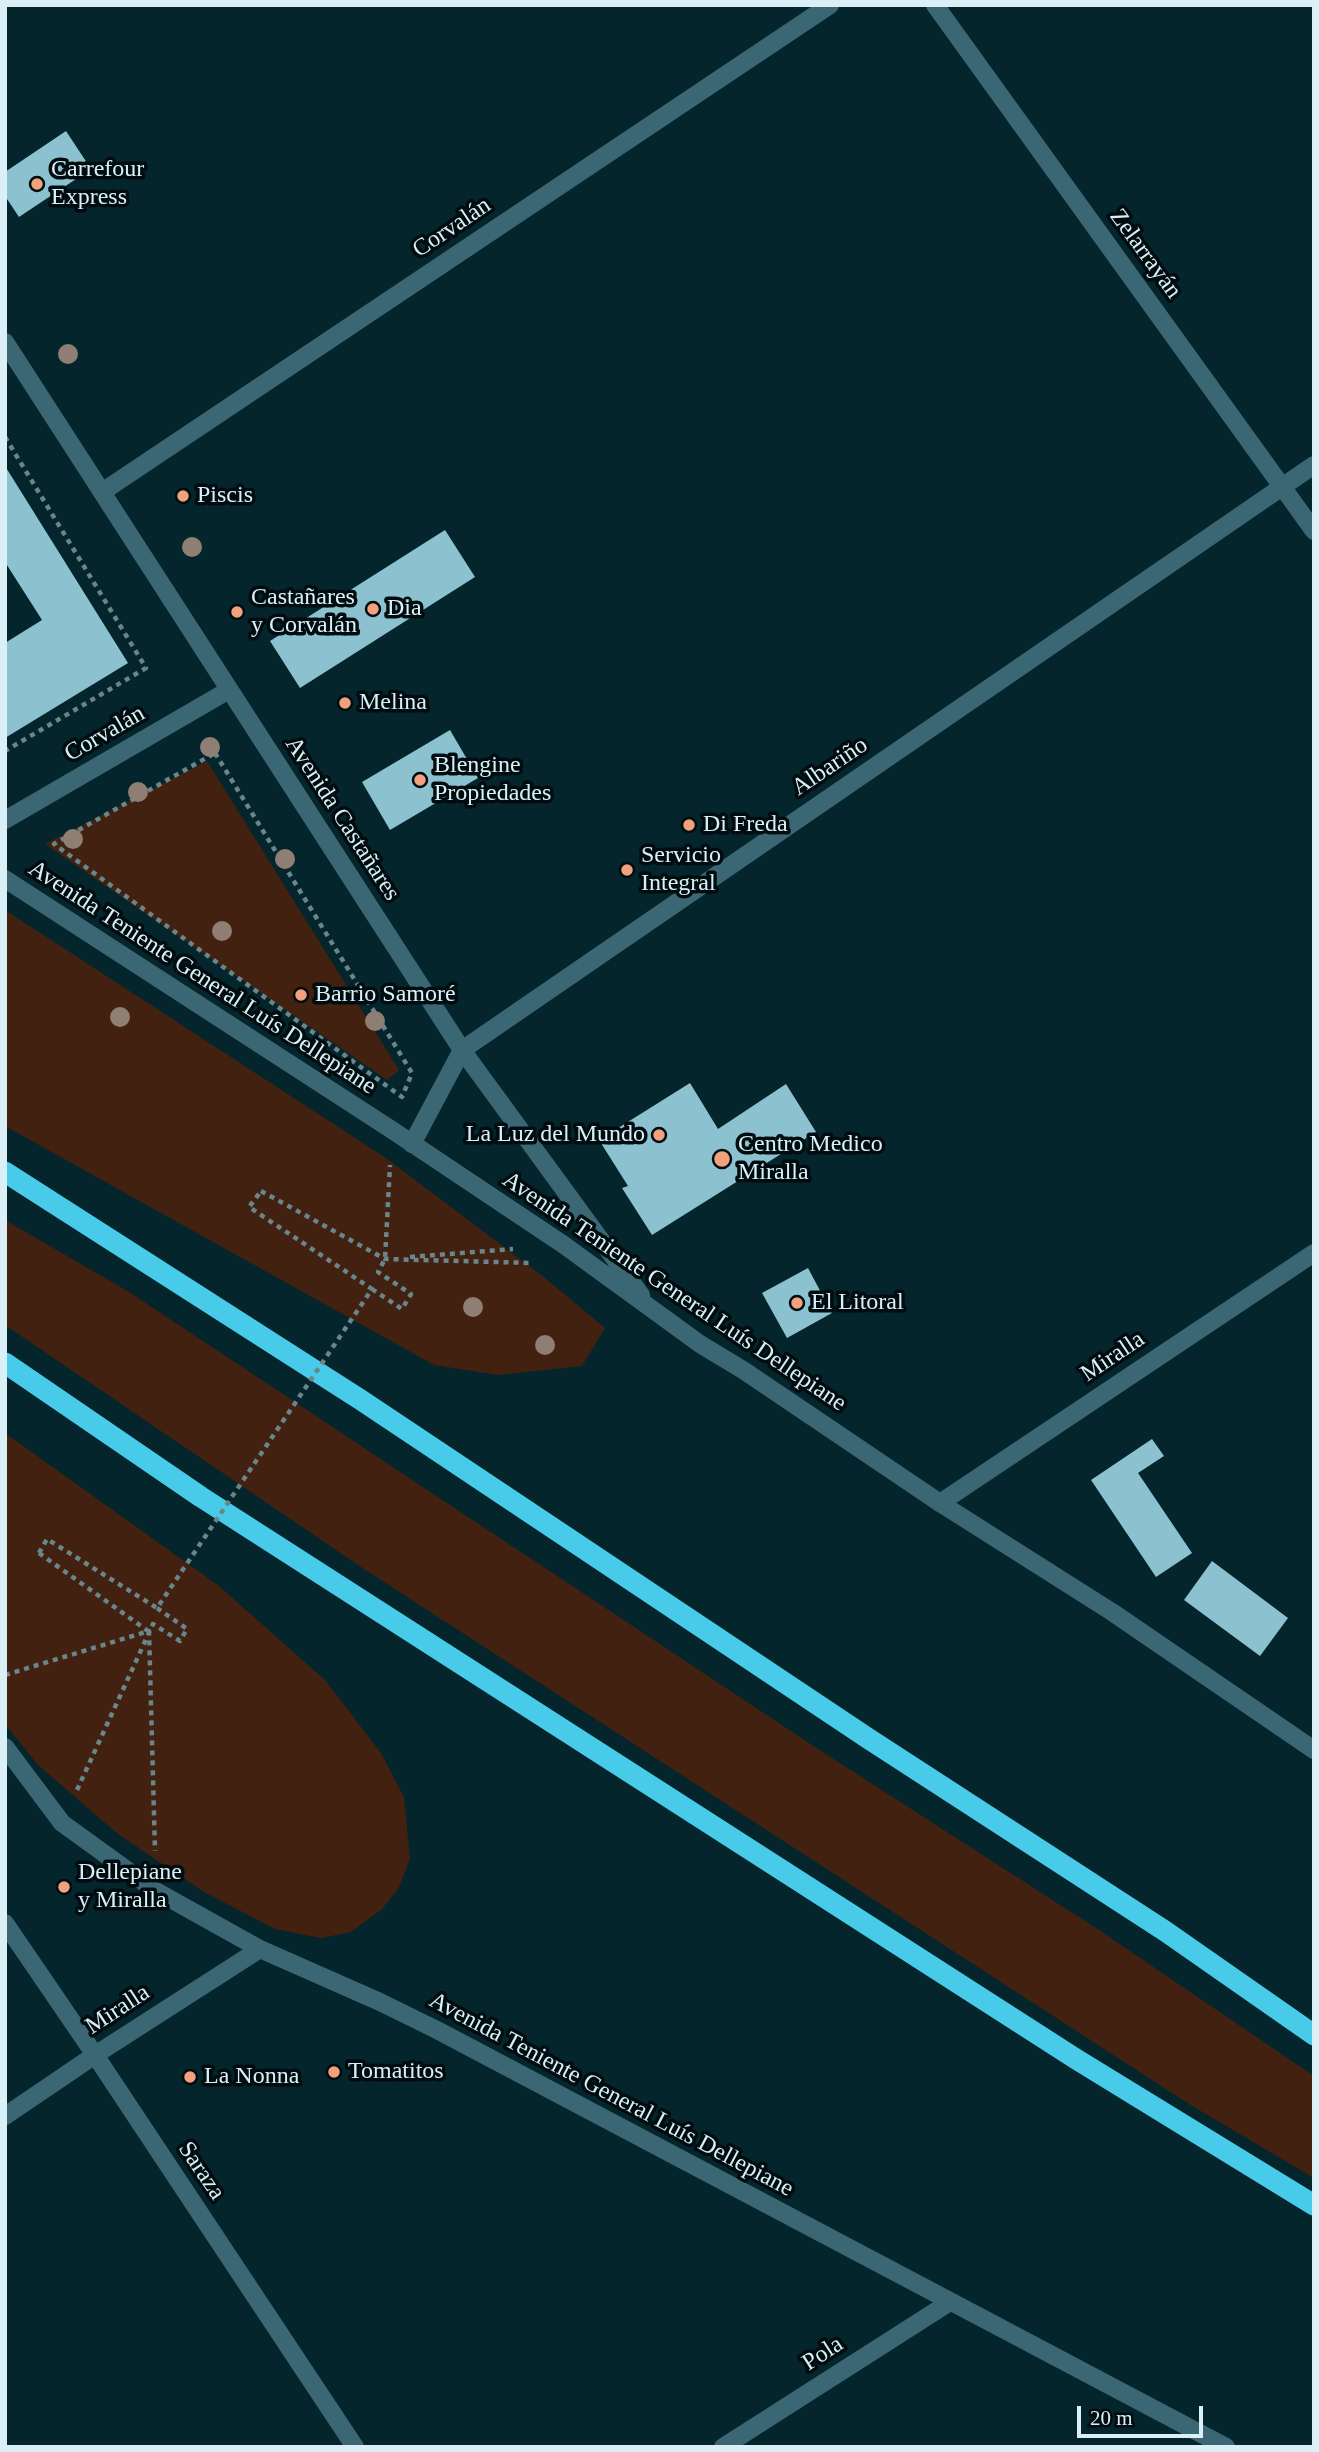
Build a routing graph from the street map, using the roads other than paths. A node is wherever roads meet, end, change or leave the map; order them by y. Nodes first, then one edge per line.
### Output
1 (830, 5) edge
2 (935, 5) edge
3 (5, 342) edge
4 (1314, 465) edge
5 (1282, 486) junction
6 (102, 492) junction
7 (1314, 531) edge
8 (229, 690) junction
9 (5, 820) edge
10 (5, 879) edge
11 (462, 1050) junction
12 (412, 1144) junction
13 (5, 1172) edge
14 (1314, 1253) edge
15 (653, 1312) junction
16 (5, 1363) edge
17 (940, 1503) junction
18 (5, 1747) edge
19 (1314, 1750) edge
20 (5, 1923) edge
21 (260, 1949) junction
22 (1314, 2035) edge
23 (95, 2055) junction
24 (5, 2116) edge
25 (1314, 2206) edge
26 (950, 2302) junction
27 (355, 2447) edge
28 (723, 2447) edge
29 (1226, 2447) edge

1 - 6 street, Corvalán
2 - 5 street, Zelarrayán
3 - 6 street, Avenida Castañares
4 - 5 street, Albariño
5 - 7 street, Zelarrayán
5 - 11 street, Albariño
6 - 8 street, Avenida Castañares
8 - 9 street, Corvalán
8 - 11 street, Avenida Castañares
10 - 12 street, Avenida Teniente General Luís Dellepiane
11 - 12 street, Albariño
11 - 15 street, Avenida Castañares
12 - 15 street, Avenida Teniente General Luís Dellepiane
13 - 22 highway
14 - 17 street, Miralla
15 - 17 street, Avenida Teniente General Luís Dellepiane
16 - 25 highway
17 - 19 street, Avenida Teniente General Luís Dellepiane
18 - 21 street, Avenida Teniente General Luís Dellepiane
20 - 23 street, Saraza
21 - 23 street, Miralla
21 - 26 street, Avenida Teniente General Luís Dellepiane
23 - 24 street, Miralla
23 - 27 street, Saraza
26 - 28 street, Pola
26 - 29 street, Avenida Teniente General Luís Dellepiane

